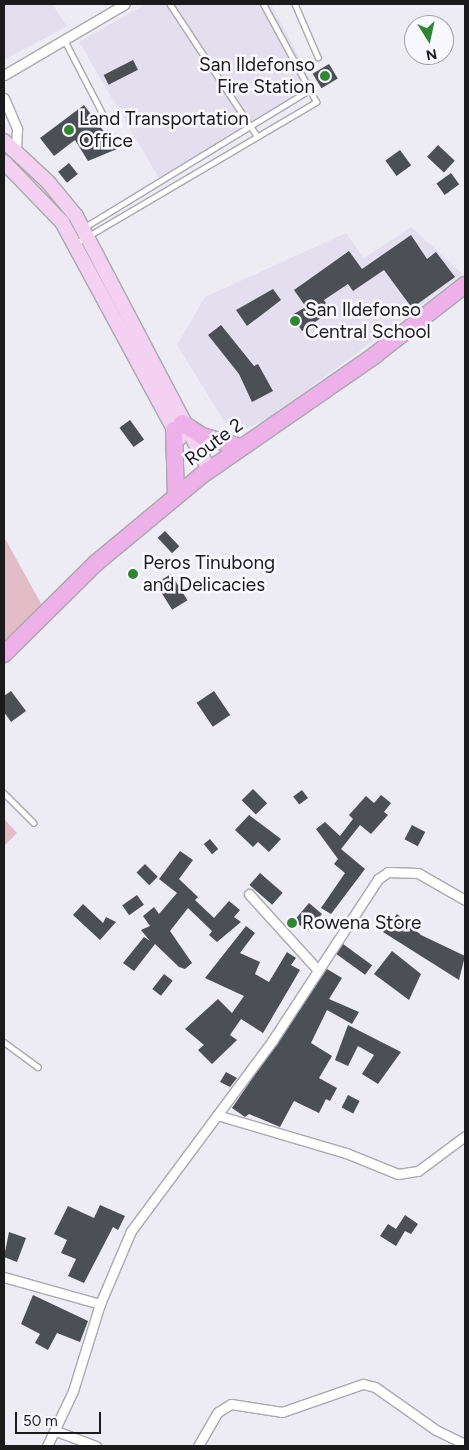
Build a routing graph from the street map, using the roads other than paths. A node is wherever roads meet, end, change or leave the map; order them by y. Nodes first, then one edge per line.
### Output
1 (125, 4) edge
2 (170, 4) edge
3 (263, 4) edge
4 (295, 4) edge
5 (64, 38) junction
6 (318, 57) dead end
7 (4, 75) edge
8 (308, 91) junction
9 (4, 98) edge
10 (106, 120) dead end
11 (251, 127) junction
12 (257, 136) junction
13 (4, 140) edge
14 (16, 151) junction
15 (4, 162) edge
16 (164, 179) junction
17 (170, 188) junction
18 (84, 232) junction
19 (72, 240) junction
20 (465, 285) edge
21 (178, 427) junction
22 (240, 447) junction
23 (205, 472) junction
24 (176, 496) junction
25 (4, 654) edge
26 (4, 793) edge
27 (34, 823) dead end
28 (249, 894) dead end
29 (465, 900) edge
30 (318, 970) junction
31 (4, 1042) edge
32 (38, 1067) dead end
33 (217, 1115) junction
34 (465, 1136) edge
35 (4, 1277) edge
36 (100, 1304) junction
37 (56, 1431) junction
38 (465, 1444) edge
39 (47, 1446) edge
40 (96, 1446) edge
41 (198, 1446) edge

1 - 5 street
2 - 11 lane
3 - 8 lane
4 - 6 lane
5 - 7 street
5 - 10 lane
8 - 11 lane
8 - 12 lane
9 - 14 street
11 - 12 lane
11 - 16 lane
12 - 17 lane
13 - 14 main road
14 - 18 main road
15 - 19 main road
16 - 17 lane
16 - 18 lane
17 - 18 lane
18 - 19 lane
18 - 19 lane
18 - 21 main road
19 - 21 main road
20 - 22 highway, Route 2
21 - 22 highway
21 - 23 main road
21 - 24 highway
22 - 23 highway, Route 2
23 - 24 highway, Route 2
24 - 25 highway, Route 2
26 - 27 lane
28 - 30 street
29 - 30 street
30 - 33 street
31 - 32 lane
33 - 34 street
33 - 36 street
35 - 36 street
36 - 37 street
37 - 39 street
37 - 40 street
38 - 41 street

